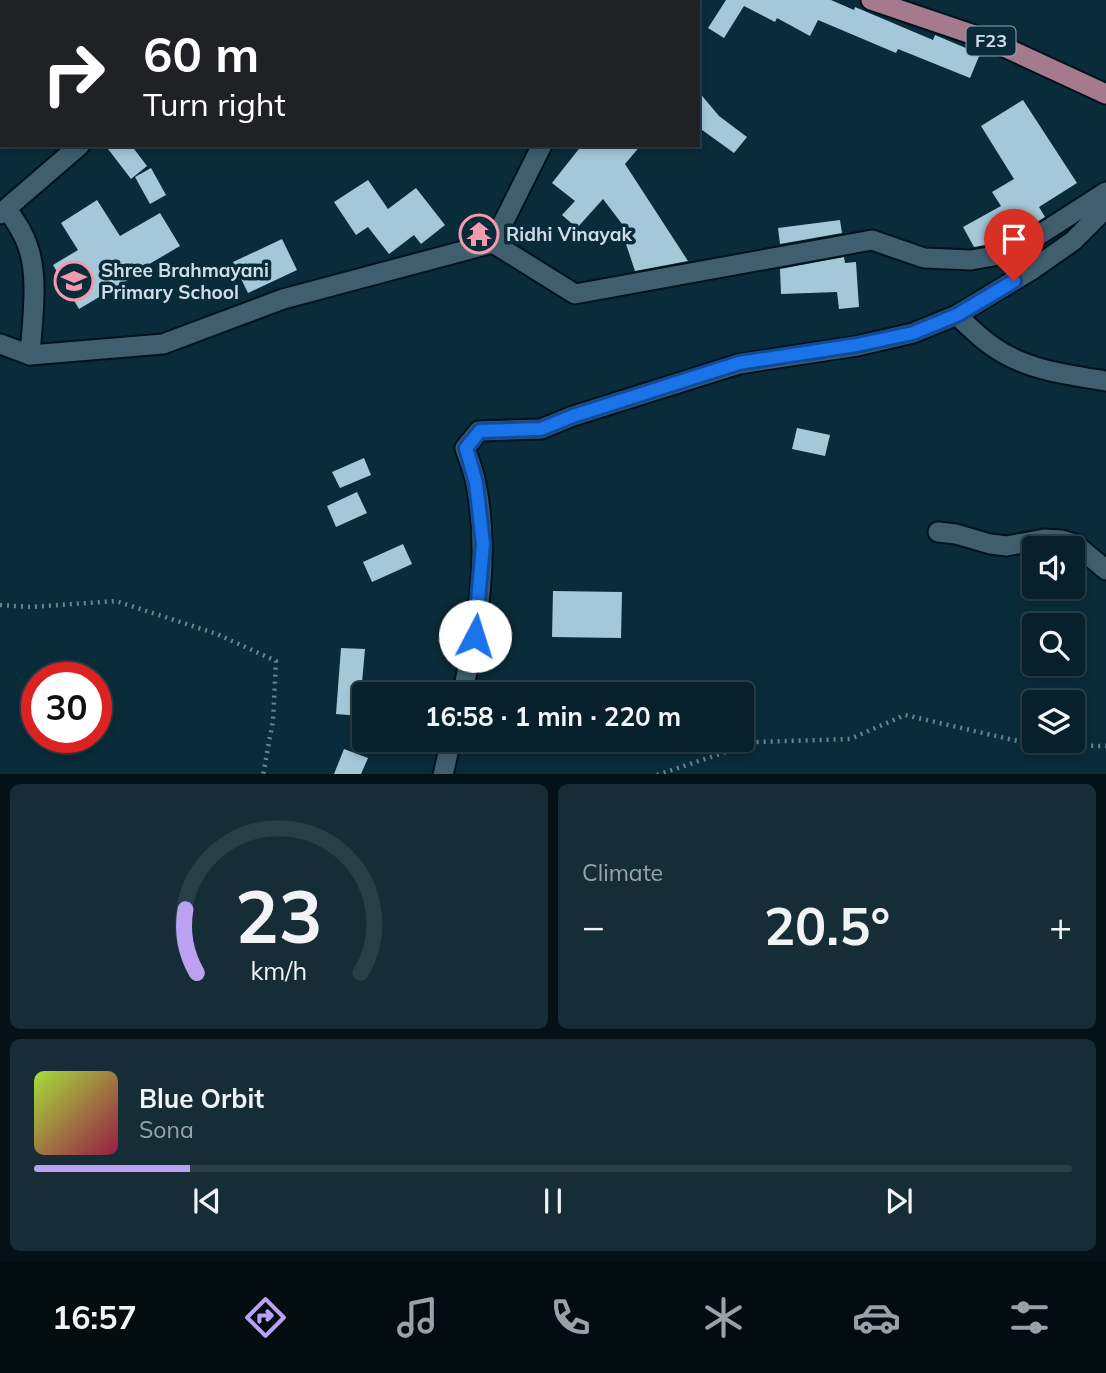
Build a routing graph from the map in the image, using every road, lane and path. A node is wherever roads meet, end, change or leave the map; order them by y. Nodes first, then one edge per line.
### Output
1 (871, 0) edge
2 (1106, 94) edge
3 (78, 147) edge
4 (541, 147) edge
5 (1106, 192) edge
6 (1106, 208) edge
7 (4, 211) edge
8 (493, 243) junction
9 (957, 315) junction
10 (0, 344) edge
11 (30, 355) junction
12 (1106, 381) edge
13 (938, 532) dead end
14 (1106, 570) edge
15 (0, 605) edge
16 (465, 682) edge
17 (1106, 746) edge
18 (448, 752) edge
19 (263, 774) edge
20 (443, 774) edge
21 (660, 774) edge

1 - 2 main road, F23
3 - 7 street
4 - 8 street
5 - 8 street
6 - 9 street
7 - 11 street
8 - 11 street
9 - 12 street
9 - 16 street
10 - 11 street
13 - 14 street
15 - 19 path
17 - 21 path
18 - 20 street

